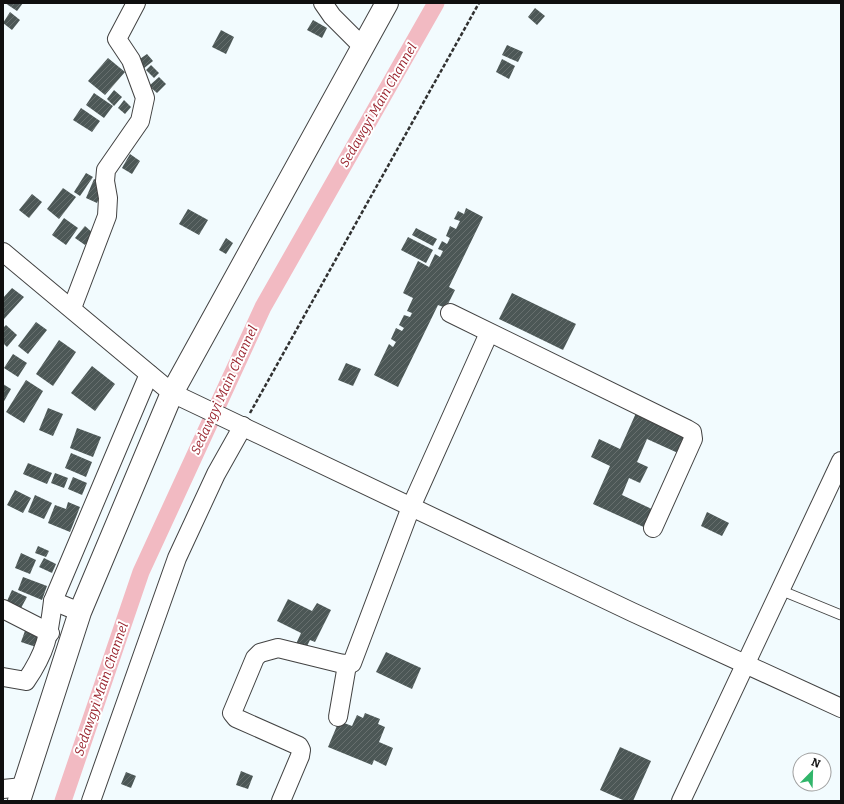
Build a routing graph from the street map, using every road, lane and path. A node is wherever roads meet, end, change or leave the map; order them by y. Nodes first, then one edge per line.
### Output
1 (136, 3) edge
2 (323, 3) edge
3 (387, 3) edge
4 (479, 3) edge
5 (362, 46) junction
6 (3, 252) edge
7 (72, 308) junction
8 (450, 313) dead end
9 (489, 333) junction
10 (149, 374) junction
11 (179, 397) junction
12 (238, 425) junction
13 (841, 461) edge
14 (411, 507) junction
15 (653, 528) dead end
16 (780, 590) junction
17 (53, 600) junction
18 (3, 609) edge
19 (80, 612) junction
20 (841, 614) edge
21 (50, 633) junction
22 (746, 664) junction
23 (347, 665) junction
24 (3, 677) edge
25 (841, 708) edge
26 (338, 717) dead end
27 (15, 792) edge
28 (91, 801) edge
29 (281, 801) edge
30 (681, 801) edge

1 - 7 street
2 - 5 street
3 - 5 street
4 - 12 path
5 - 11 street
6 - 7 street
7 - 10 street
8 - 9 street
9 - 14 street
9 - 15 street
10 - 11 street
10 - 17 street
11 - 12 street
11 - 19 street
12 - 14 street
12 - 28 street
13 - 16 street
14 - 22 street
14 - 23 street
16 - 20 lane
16 - 22 street
17 - 19 street
17 - 21 street
18 - 21 street
19 - 27 street
21 - 24 street
22 - 25 street
22 - 30 street
23 - 26 street
23 - 29 street

